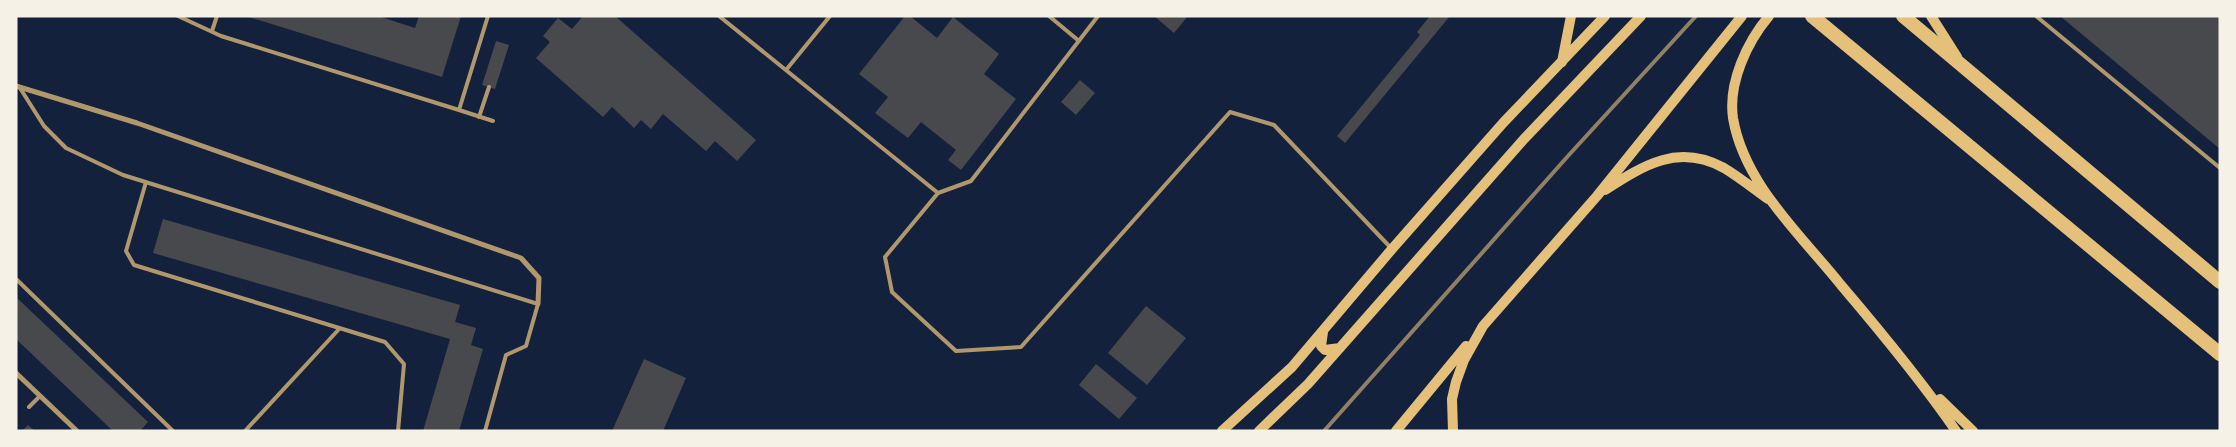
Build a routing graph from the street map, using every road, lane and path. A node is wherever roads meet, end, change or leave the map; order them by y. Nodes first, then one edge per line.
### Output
1 (178, 16) edge
2 (217, 16) edge
3 (488, 16) edge
4 (719, 16) edge
5 (830, 16) edge
6 (1049, 16) edge
7 (1098, 16) edge
8 (1571, 16) edge
9 (1606, 16) edge
10 (1742, 16) edge
11 (1769, 16) edge
12 (1812, 16) edge
13 (1903, 16) edge
14 (1931, 16) edge
15 (2036, 16) edge
16 (1638, 17) edge
17 (212, 31) junction
18 (1079, 41) junction
19 (1561, 63) junction
20 (1962, 67) junction
21 (786, 70) junction
22 (18, 86) edge
23 (489, 87) dead end
24 (459, 110) junction
25 (479, 116) junction
26 (493, 121) dead end
27 (2220, 168) edge
28 (146, 182) junction
29 (938, 193) junction
30 (1597, 196) junction
31 (1773, 202) junction
32 (1392, 249) junction
33 (16, 279) edge
34 (2220, 282) edge
35 (538, 304) junction
36 (1483, 326) junction
37 (340, 328) junction
38 (1323, 331) junction
39 (1341, 347) junction
40 (2220, 354) edge
41 (16, 374) edge
42 (1923, 383) junction
43 (40, 396) junction
44 (29, 407) dead end
45 (77, 431) edge
46 (172, 431) edge
47 (245, 431) edge
48 (398, 431) edge
49 (485, 431) edge
50 (1222, 431) edge
51 (1259, 431) edge
52 (1396, 431) edge
53 (1453, 431) edge
54 (1956, 431) edge
55 (1973, 431) edge

1 - 17 lane
2 - 17 lane
3 - 24 lane
4 - 21 lane
5 - 21 lane
6 - 18 lane
7 - 18 lane
8 - 19 main road
9 - 19 main road
10 - 30 main road
11 - 31 main road
12 - 40 highway
13 - 20 highway
14 - 20 main road
15 - 27 lane
16 - 39 main road
17 - 24 lane
18 - 29 lane
19 - 32 main road
20 - 34 highway
21 - 29 lane
22 - 28 lane
22 - 35 street
23 - 25 lane
24 - 25 lane
25 - 26 lane
28 - 35 lane
28 - 37 lane
29 - 32 lane
30 - 31 main road
30 - 36 main road
31 - 42 main road
32 - 38 main road
33 - 46 lane
35 - 49 lane
36 - 52 main road
36 - 53 main road
37 - 47 lane
37 - 48 lane
38 - 39 main road
38 - 50 main road
39 - 51 main road
41 - 43 street
42 - 54 main road
42 - 55 main road
43 - 44 lane
43 - 45 street

